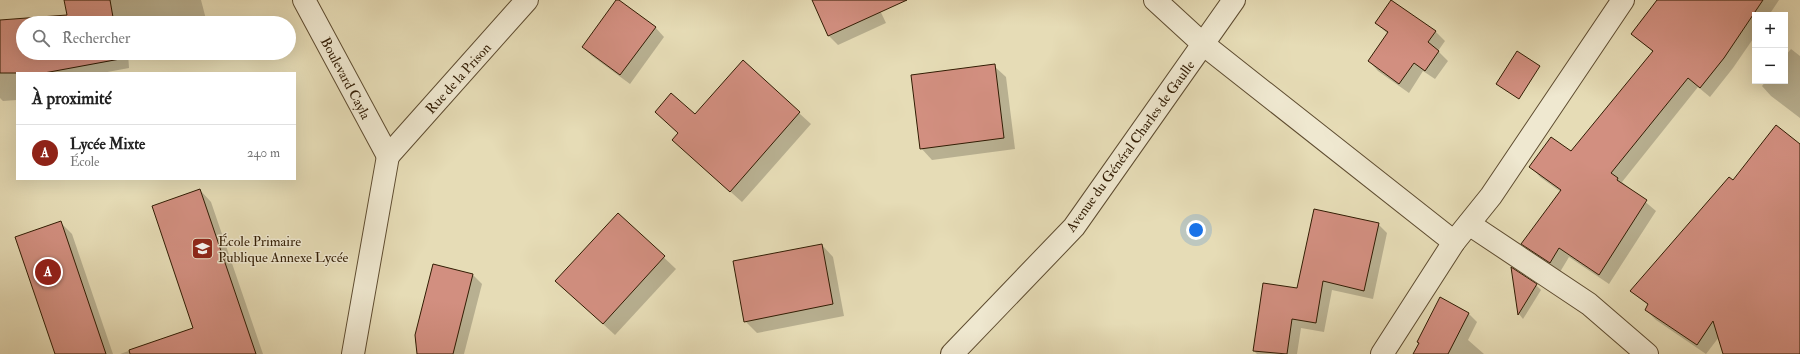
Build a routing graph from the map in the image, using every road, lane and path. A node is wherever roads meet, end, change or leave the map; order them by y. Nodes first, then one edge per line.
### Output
1 (304, 0) edge
2 (527, 0) edge
3 (1155, 0) edge
4 (1234, 0) edge
5 (1624, 0) edge
6 (1203, 44) junction
7 (388, 156) junction
8 (1469, 224) junction
9 (1454, 242) junction
10 (353, 354) edge
11 (952, 354) edge
12 (1382, 354) edge
13 (1647, 354) edge

1 - 7 street, Boulevard Cayla
2 - 7 street, Rue de la Prison
3 - 6 street
4 - 6 street, Avenue du Général Charles de Gaulle
5 - 8 street
6 - 9 street
6 - 11 street, Avenue du Général Charles de Gaulle
7 - 10 street
8 - 9 street
8 - 13 street
9 - 12 street

